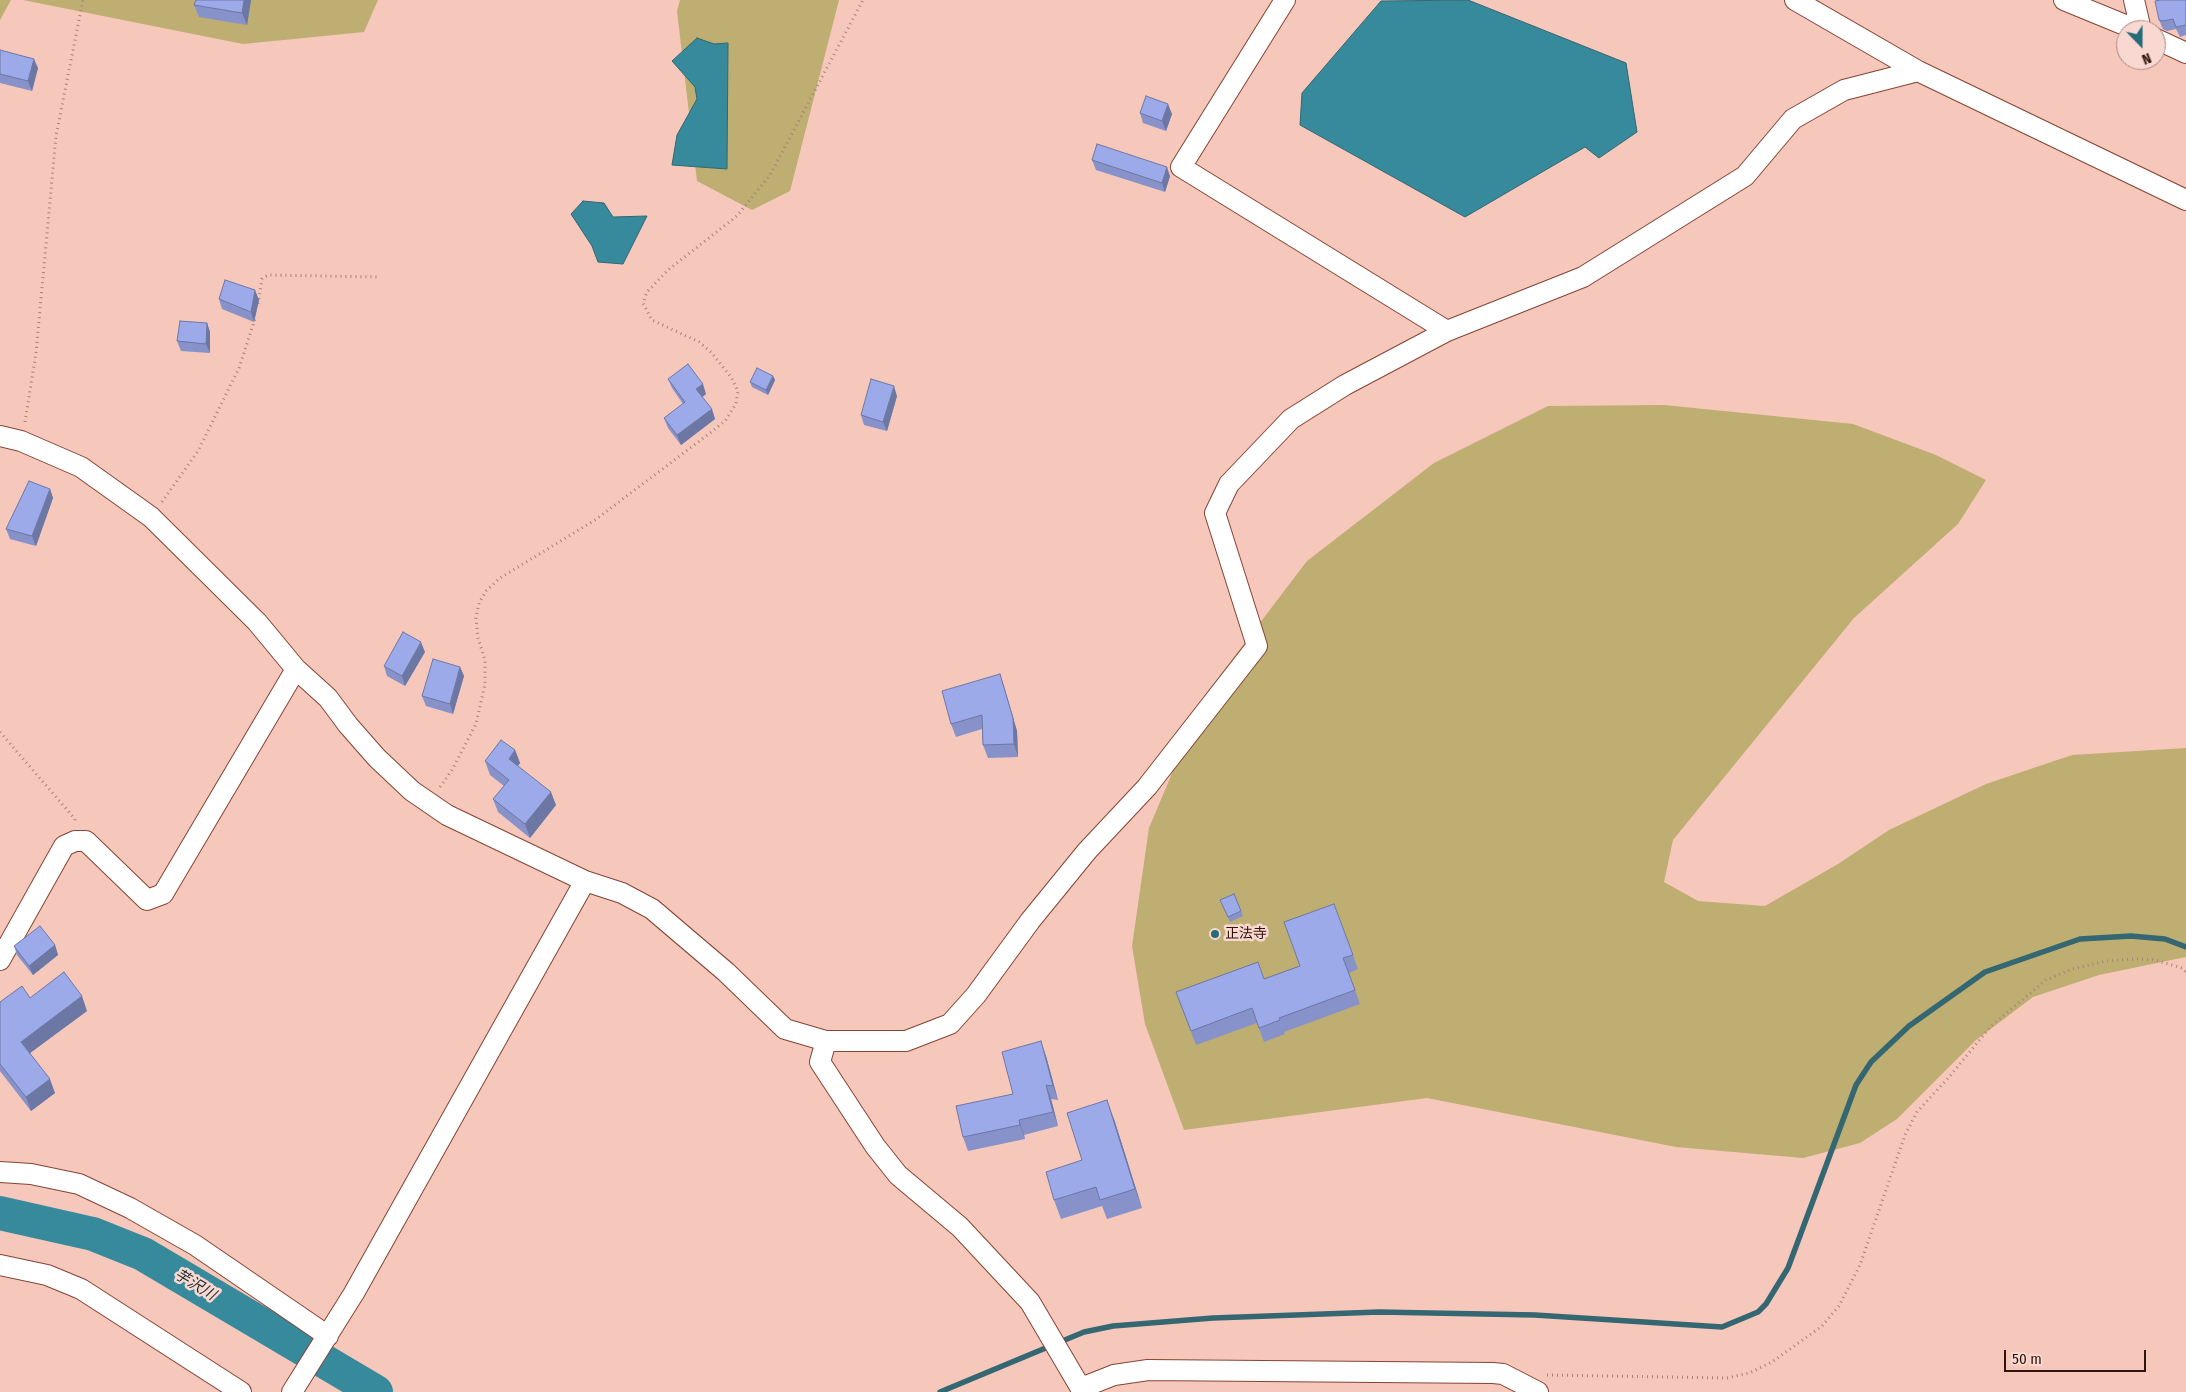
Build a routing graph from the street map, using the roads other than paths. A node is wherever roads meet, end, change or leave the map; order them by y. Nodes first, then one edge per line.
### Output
1 (1285, 0) edge
2 (1795, 0) edge
3 (2064, 0) edge
4 (2134, 0) edge
5 (2139, 20) edge
6 (2116, 21) edge
7 (2166, 44) edge
8 (2186, 53) edge
9 (1918, 71) junction
10 (2186, 200) edge
11 (1447, 331) junction
12 (0, 436) edge
13 (296, 669) junction
14 (585, 881) junction
15 (0, 960) edge
16 (826, 1041) junction
17 (0, 1172) edge
18 (0, 1265) edge
19 (324, 1341) junction
20 (1540, 1383) edge
21 (1080, 1388) edge
22 (240, 1392) edge
23 (292, 1392) edge

1 - 11 street
2 - 9 street
3 - 6 street
4 - 5 street
7 - 8 street
9 - 10 street
9 - 11 street
11 - 16 street
12 - 13 street
13 - 14 street
13 - 15 street
14 - 16 street
14 - 19 street
16 - 21 street
17 - 19 street
18 - 22 street
19 - 23 street
20 - 21 street

